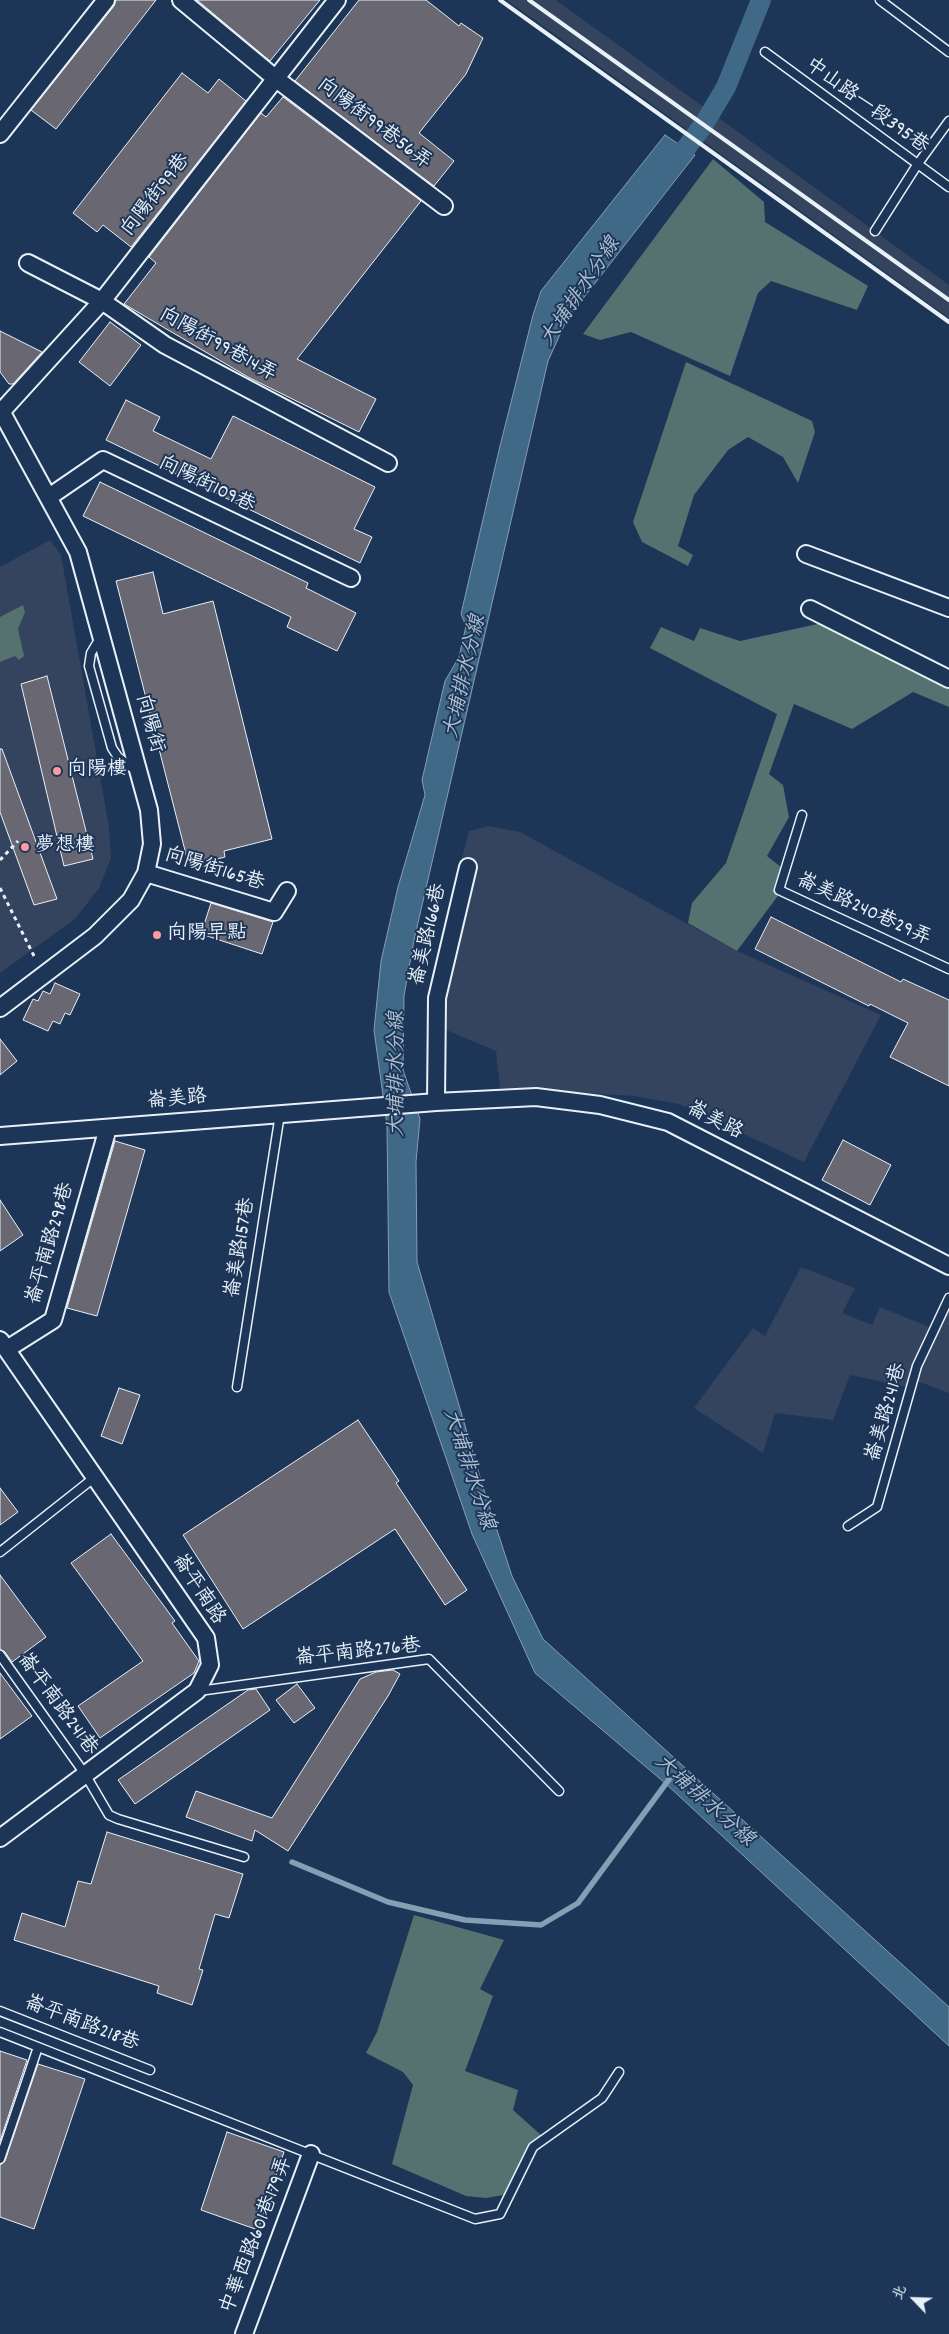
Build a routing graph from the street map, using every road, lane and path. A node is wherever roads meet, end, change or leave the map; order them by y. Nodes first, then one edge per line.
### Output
1 (106, 0) edge
2 (181, 0) edge
3 (337, 0) edge
4 (880, 0) edge
5 (765, 52) dead end
6 (949, 52) edge
7 (275, 78) junction
8 (949, 121) edge
9 (0, 134) edge
10 (917, 165) junction
11 (949, 187) edge
12 (444, 206) dead end
13 (875, 232) dead end
14 (28, 263) dead end
15 (102, 301) junction
16 (1, 410) edge
17 (388, 463) dead end
18 (49, 497) junction
19 (806, 554) dead end
20 (351, 578) dead end
21 (949, 608) edge
22 (810, 609) dead end
23 (949, 679) edge
24 (802, 815) dead end
25 (18, 841) dead end
26 (0, 860) edge
27 (468, 867) dead end
28 (146, 873) junction
29 (0, 888) edge
30 (286, 891) dead end
31 (34, 956) dead end
32 (949, 969) edge
33 (4, 1004) edge
34 (436, 1102) junction
35 (280, 1114) junction
36 (108, 1128) junction
37 (0, 1136) edge
38 (949, 1266) edge
39 (949, 1298) edge
40 (3, 1344) edge
41 (237, 1387) dead end
42 (95, 1477) junction
43 (848, 1526) dead end
44 (0, 1552) edge
45 (0, 1655) edge
46 (197, 1691) junction
47 (85, 1774) junction
48 (559, 1791) dead end
49 (0, 1838) edge
50 (244, 1857) dead end
51 (0, 2011) edge
52 (0, 2032) edge
53 (38, 2047) junction
54 (150, 2070) dead end
55 (619, 2072) dead end
56 (311, 2154) junction
57 (0, 2159) edge
58 (244, 2334) edge

1 - 9 street
2 - 7 street, 向陽街99巷56弄
3 - 7 street, 向陽街99巷
4 - 6 lane
5 - 10 lane, 中山路一段395巷
7 - 12 street, 向陽街99巷56弄
7 - 15 street, 向陽街99巷
8 - 10 lane
10 - 11 lane, 中山路一段395巷
10 - 13 lane
14 - 15 street, 向陽街99巷14弄
15 - 16 street, 向陽街99巷
15 - 17 street, 向陽街99巷14弄
16 - 18 street, 向陽街
18 - 20 street, 向陽街109巷
18 - 28 street, 向陽街
19 - 21 street
22 - 23 street
24 - 32 lane, 崙美路240巷29弄
25 - 26 path
27 - 34 street, 崙美路166巷
28 - 30 street, 向陽街165巷
28 - 33 street, 向陽街
29 - 31 path
34 - 35 street, 崙美路
34 - 38 street, 崙美路
35 - 36 street, 崙美路
35 - 41 lane, 崙美路157巷
36 - 37 street, 崙美路
36 - 40 street, 崙平南路298巷
39 - 43 lane, 崙美路241巷
40 - 42 street, 崙平南路
42 - 44 lane
42 - 46 street, 崙平南路
45 - 47 lane, 崙平南路241巷
46 - 47 street, 崙平南路
46 - 48 lane, 崙平南路276巷
47 - 49 street, 崙平南路
47 - 50 lane, 崙平南路241巷
51 - 54 lane, 崙平南路218巷
52 - 53 lane
53 - 56 lane
53 - 57 lane
55 - 56 lane, 中華西路601巷179弄
56 - 58 street, 中華西路601巷179弄

